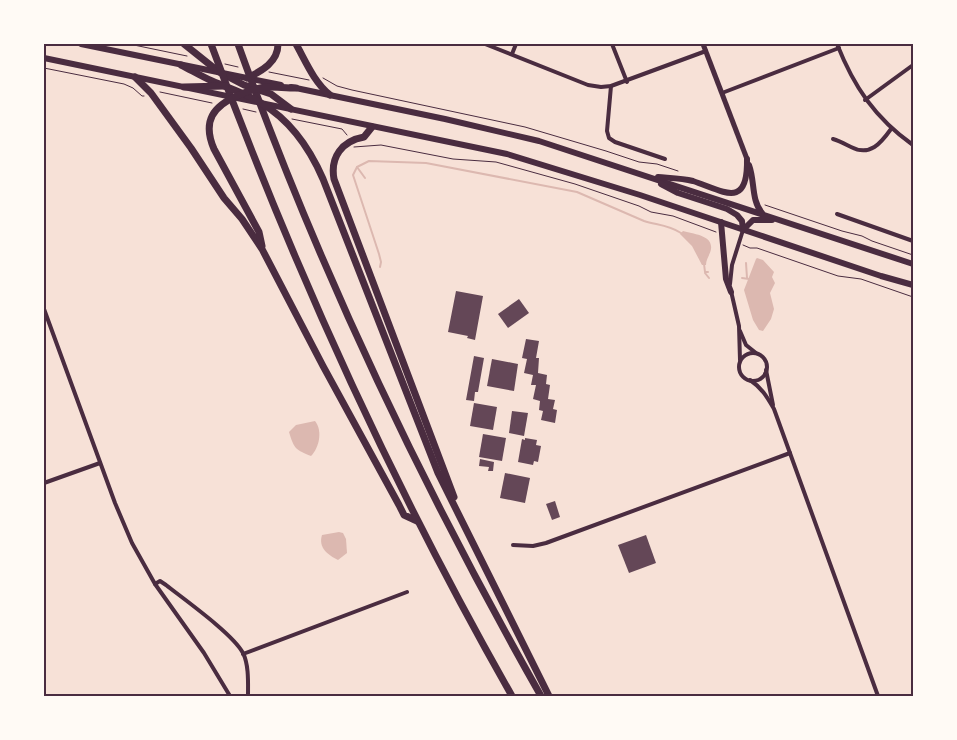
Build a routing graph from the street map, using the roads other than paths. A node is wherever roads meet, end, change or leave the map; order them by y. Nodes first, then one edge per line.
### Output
1 (81, 44) edge
2 (184, 44) edge
3 (212, 44) edge
4 (238, 44) edge
5 (278, 44) edge
6 (296, 44) edge
7 (485, 44) edge
8 (516, 44) edge
9 (612, 44) edge
10 (703, 44) edge
11 (838, 46) edge
12 (706, 52) junction
13 (512, 54) junction
14 (44, 58) edge
15 (181, 65) junction
16 (913, 65) edge
17 (219, 72) junction
18 (135, 77) junction
19 (248, 78) junction
20 (239, 82) junction
21 (627, 82) junction
22 (226, 86) junction
23 (611, 86) junction
24 (184, 87) joint
25 (268, 88) junction
26 (296, 88) joint
27 (255, 89) junction
28 (213, 91) junction
29 (242, 93) junction
30 (722, 93) junction
31 (330, 95) junction
32 (233, 97) junction
33 (865, 100) junction
34 (262, 103) junction
35 (291, 109) junction
36 (372, 126) junction
37 (891, 129) junction
38 (832, 139) dead end
39 (913, 145) edge
40 (665, 159) dead end
41 (747, 159) junction
42 (644, 175) junction
43 (762, 214) junction
44 (837, 214) dead end
45 (786, 221) junction
46 (721, 222) junction
47 (743, 230) junction
48 (913, 241) edge
49 (262, 249) junction
50 (913, 264) edge
51 (913, 285) edge
52 (731, 292) junction
53 (44, 309) edge
54 (739, 326) junction
55 (757, 354) junction
56 (740, 360) junction
57 (766, 370) junction
58 (750, 380) junction
59 (774, 409) junction
60 (790, 453) junction
61 (100, 463) junction
62 (44, 483) edge
63 (461, 518) junction
64 (417, 521) junction
65 (513, 544) dead end
66 (155, 584) junction
67 (407, 592) dead end
68 (243, 654) junction
69 (230, 696) edge
70 (248, 696) edge
71 (512, 696) edge
72 (541, 696) edge
73 (548, 696) edge
74 (878, 696) edge

1 - 15 highway
2 - 17 highway
3 - 64 highway
4 - 72 highway
5 - 19 highway
6 - 31 highway
7 - 13 street
8 - 13 street
9 - 21 street
10 - 12 street
11 - 30 street
11 - 33 street
12 - 21 street
12 - 30 street
13 - 23 street
14 - 18 highway
15 - 17 highway
15 - 22 highway
16 - 33 street
17 - 19 highway
17 - 20 highway
18 - 24 highway
18 - 49 highway
19 - 20 highway
19 - 25 highway
20 - 22 highway
20 - 27 highway
21 - 23 street
22 - 28 highway
22 - 29 highway
23 - 40 street
24 - 28 highway
25 - 26 highway
25 - 27 highway
25 - 35 highway
26 - 31 highway
27 - 29 highway
28 - 32 highway
29 - 32 highway
29 - 34 highway
30 - 41 street
31 - 42 highway
32 - 34 highway
32 - 49 highway
33 - 37 street
34 - 35 highway
34 - 63 highway
35 - 36 highway
36 - 46 highway
36 - 63 highway
37 - 38 street
37 - 39 street
41 - 42 highway
41 - 43 highway
42 - 43 highway
42 - 47 highway
43 - 45 highway
44 - 48 street
45 - 47 highway
45 - 50 highway
46 - 47 highway
46 - 52 highway
47 - 51 highway
47 - 52 street
49 - 64 highway
52 - 54 street
53 - 61 street
54 - 55 street
54 - 56 street
55 - 56 street
55 - 57 street
56 - 58 street
57 - 58 street
57 - 59 street
58 - 59 street
59 - 60 street
60 - 65 street
60 - 74 street
61 - 62 street
61 - 66 street
63 - 73 highway
64 - 71 highway
66 - 68 street
66 - 69 street
67 - 68 street
68 - 70 street

